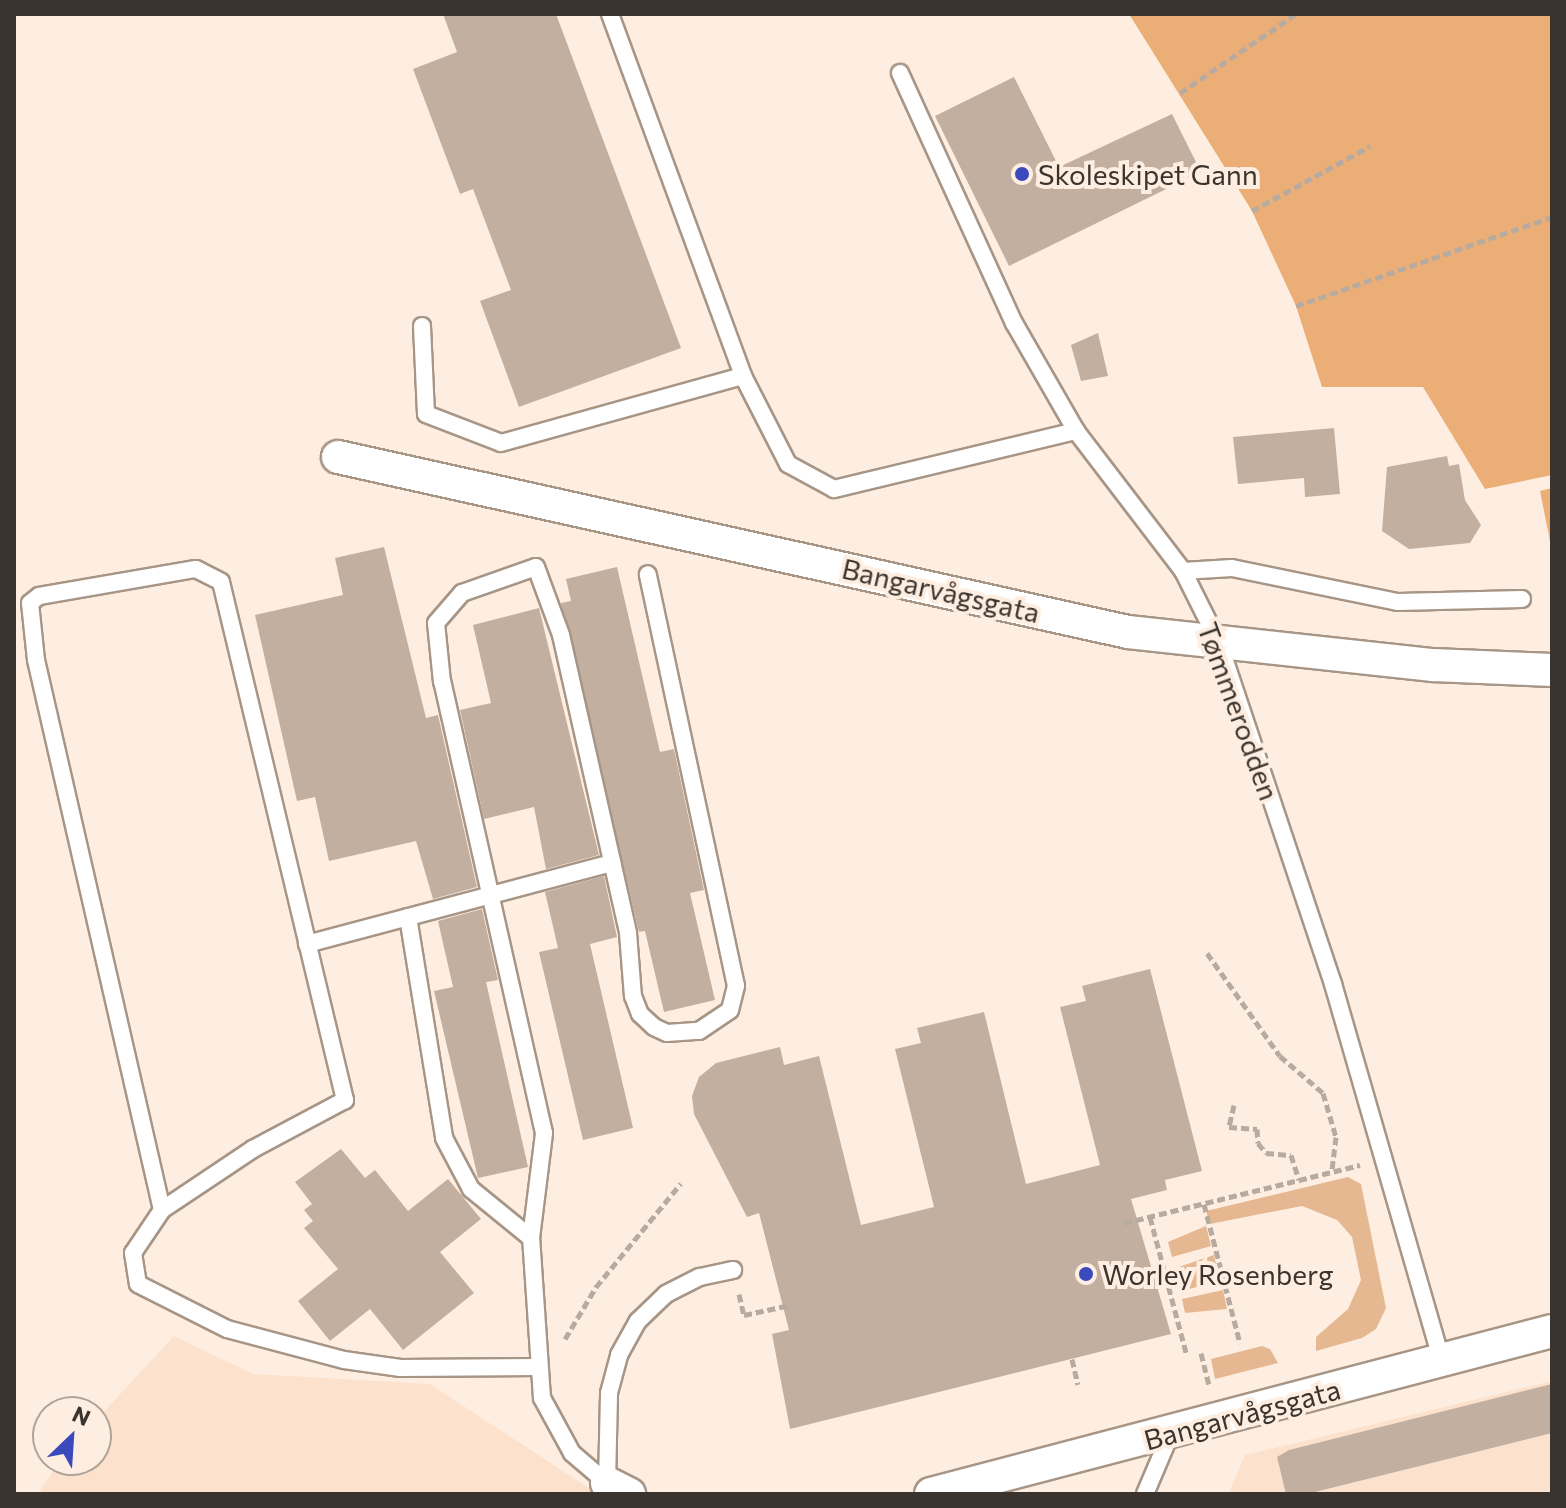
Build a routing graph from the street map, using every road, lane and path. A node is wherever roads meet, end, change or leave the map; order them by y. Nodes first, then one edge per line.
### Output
1 (610, 14) edge
2 (1296, 14) edge
3 (900, 73) dead end
4 (1180, 93) dead end
5 (1370, 146) dead end
6 (1252, 211) dead end
7 (1552, 217) edge
8 (1296, 306) dead end
9 (422, 326) dead end
10 (743, 376) junction
11 (1076, 431) junction
12 (338, 457) dead end
13 (1183, 571) junction
14 (648, 574) dead end
15 (1522, 599) dead end
16 (1219, 643) junction
17 (1552, 670) edge
18 (612, 863) junction
19 (493, 893) junction
20 (408, 917) junction
21 (307, 944) junction
22 (1207, 953) dead end
23 (1234, 1105) dead end
24 (1382, 1159) junction
25 (1332, 1172) junction
26 (1299, 1180) junction
27 (681, 1183) dead end
28 (1204, 1204) junction
29 (162, 1210) junction
30 (1150, 1217) junction
31 (1124, 1223) dead end
32 (531, 1238) junction
33 (733, 1270) joint
34 (790, 1305) dead end
35 (1552, 1331) edge
36 (1240, 1343) dead end
37 (1201, 1353) dead end
38 (1187, 1356) dead end
39 (1072, 1359) dead end
40 (1441, 1359) junction
41 (538, 1367) junction
42 (1078, 1384) dead end
43 (1209, 1384) dead end
44 (540, 1388) junction
45 (1170, 1435) junction
46 (999, 1486) edge
47 (618, 1489) edge
48 (931, 1494) edge
49 (1145, 1494) edge

1 - 10 lane
2 - 4 path
3 - 11 lane, Tømmerodden
5 - 6 path
7 - 8 path
9 - 10 lane
10 - 11 lane
11 - 13 lane, Tømmerodden
12 - 16 street, Bangarvågsgata
13 - 15 lane
13 - 16 lane, Tømmerodden
14 - 18 lane
16 - 17 street, Bangarvågsgata
16 - 24 lane, Tømmerodden
18 - 19 lane
18 - 19 lane
19 - 20 lane
19 - 32 lane
20 - 21 lane
20 - 32 lane
21 - 29 lane
21 - 29 lane
22 - 25 path
23 - 26 path
24 - 25 path
24 - 40 lane, Tømmerodden
25 - 26 path
26 - 28 path
27 - 44 path
28 - 30 path
28 - 36 path
29 - 41 lane
30 - 31 path
30 - 38 path
32 - 41 lane
33 - 34 path
33 - 47 lane
35 - 40 street, Bangarvågsgata
37 - 43 path
39 - 42 path
40 - 45 street, Bangarvågsgata
41 - 44 lane
44 - 47 lane
45 - 46 street, Bangarvågsgata
45 - 49 lane
46 - 48 street, Bangarvågsgata

